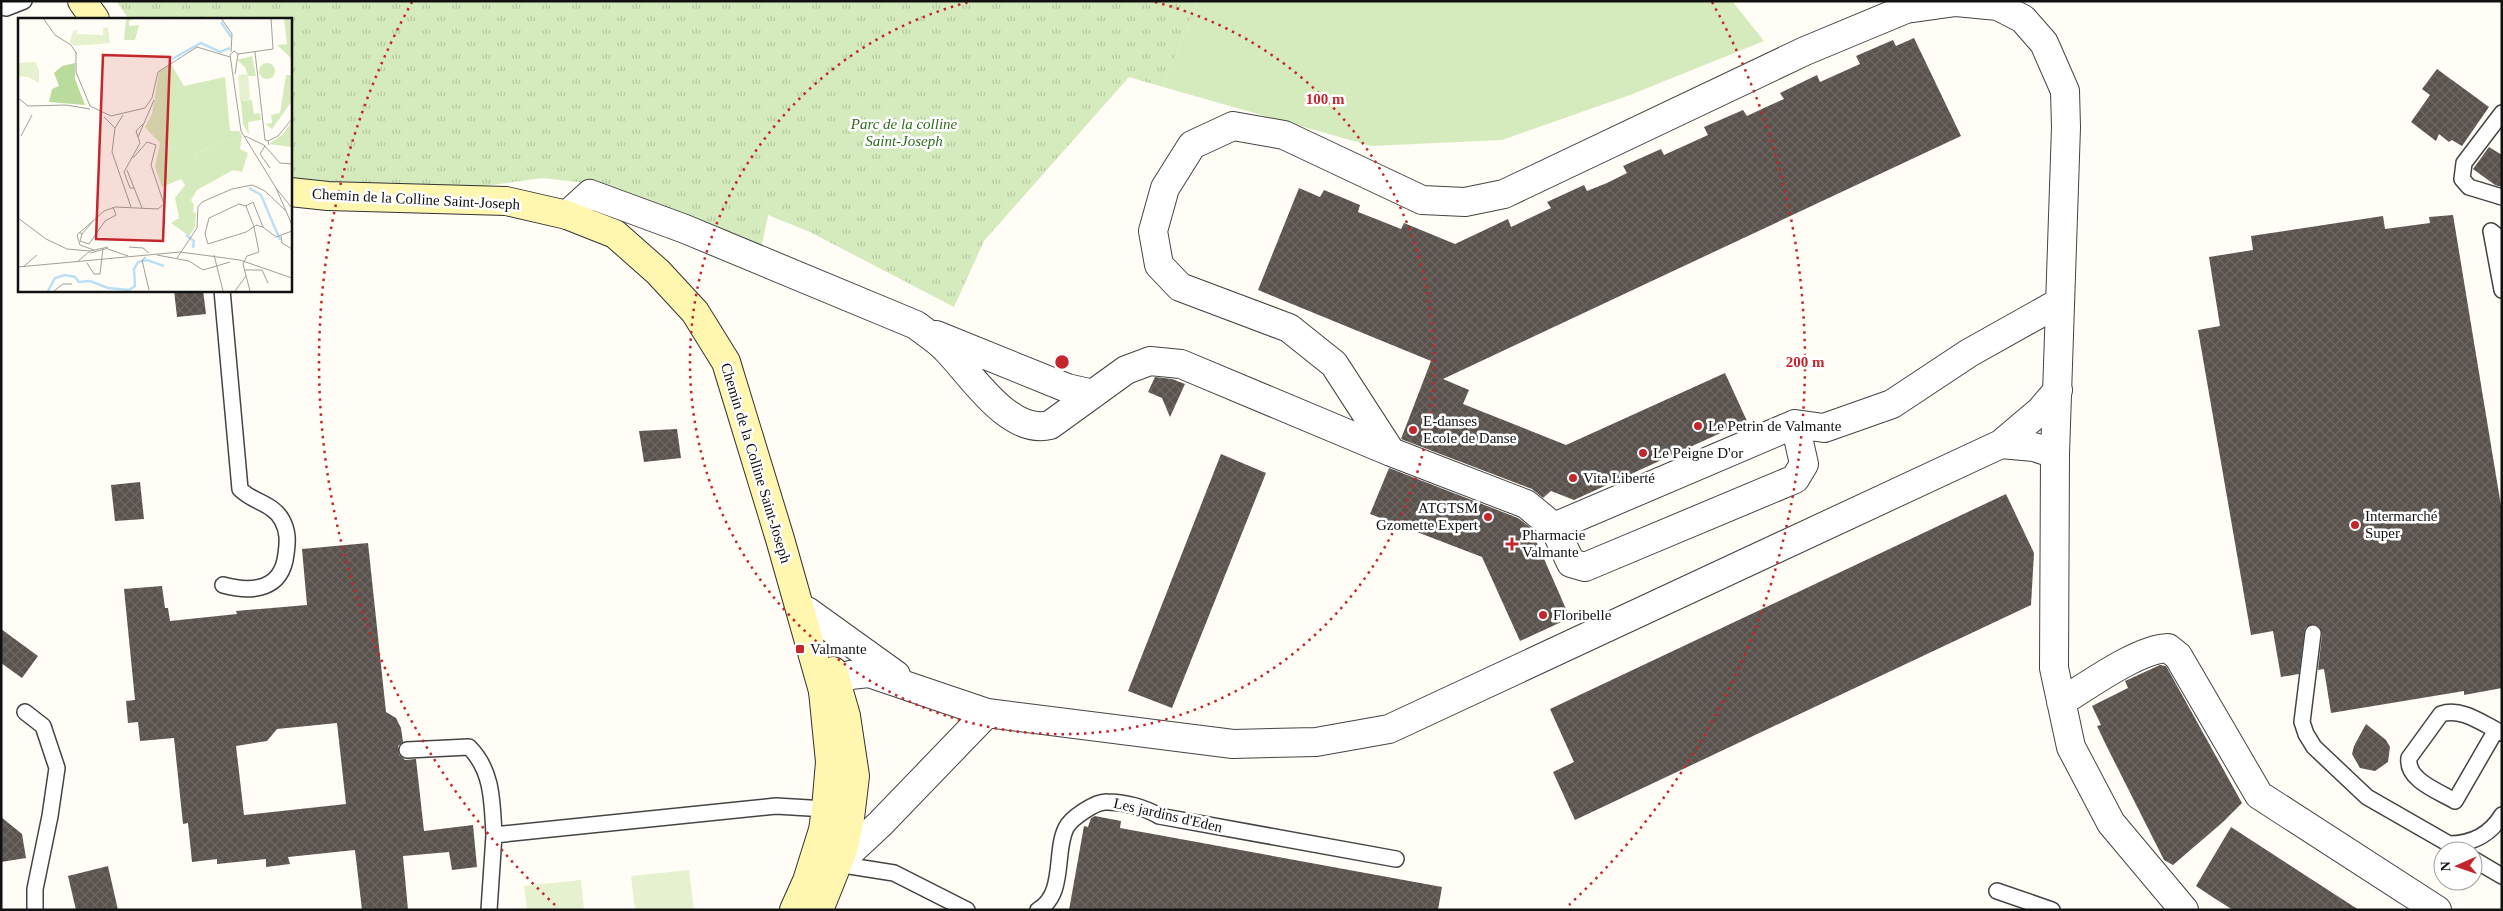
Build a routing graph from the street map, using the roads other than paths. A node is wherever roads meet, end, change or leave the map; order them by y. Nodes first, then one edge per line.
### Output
1 (24, 1) edge
2 (82, 1) edge
3 (1, 7) edge
4 (94, 18) edge
5 (2502, 113) edge
6 (291, 192) edge
7 (2502, 197) edge
8 (567, 215) junction
9 (2502, 240) edge
10 (2502, 290) edge
11 (222, 291) edge
12 (2060, 302) junction
13 (921, 329) junction
14 (2058, 390) junction
15 (1093, 394) junction
16 (1794, 424) junction
17 (1997, 446) junction
18 (1391, 452) junction
19 (2056, 454) junction
20 (1554, 527) junction
21 (793, 584) junction
22 (223, 585) dead end
23 (807, 611) junction
24 (2313, 633) dead end
25 (830, 686) junction
26 (911, 686) junction
27 (2061, 702) junction
28 (25, 712) dead end
29 (987, 713) junction
30 (2499, 732) edge
31 (407, 750) dead end
32 (838, 813) junction
33 (2502, 815) edge
34 (880, 824) junction
35 (494, 835) junction
36 (2444, 841) edge
37 (2470, 841) edge
38 (1396, 859) dead end
39 (836, 864) junction
40 (2483, 864) edge
41 (2501, 873) edge
42 (1997, 890) dead end
43 (35, 910) edge
44 (489, 910) edge
45 (794, 910) edge
46 (819, 910) edge
47 (967, 910) edge
48 (1038, 910) edge
49 (2052, 910) edge
50 (2184, 910) edge
51 (2437, 910) edge

1 - 3 lane
2 - 4 street
5 - 7 lane
6 - 8 street, Chemin de la Colline Saint-Joseph
8 - 13 street
8 - 21 street, Chemin de la Colline Saint-Joseph
9 - 10 lane
11 - 22 lane
12 - 14 street
12 - 16 street
12 - 18 street
13 - 15 street
13 - 15 street
14 - 17 street
14 - 19 street
15 - 18 street
16 - 20 street
16 - 20 street
17 - 19 street
17 - 29 street
18 - 20 street
19 - 27 street
21 - 23 street, Chemin de la Colline Saint-Joseph
21 - 25 street, Chemin de la Colline Saint-Joseph
23 - 25 street, Chemin de la Colline Saint-Joseph
23 - 26 street
24 - 36 lane
25 - 26 street
25 - 32 street, Chemin de la Colline Saint-Joseph
25 - 32 street, Chemin de la Colline Saint-Joseph
26 - 29 street
27 - 50 street
27 - 51 street
28 - 43 lane
29 - 34 street
30 - 30 lane
31 - 35 lane
32 - 34 street
32 - 35 lane
32 - 39 street, Chemin de la Colline Saint-Joseph
32 - 45 street, Chemin de la Colline Saint-Joseph
33 - 37 lane
34 - 39 street
35 - 44 lane
38 - 48 lane, Les jardins d'Eden
39 - 46 street, Chemin de la Colline Saint-Joseph
39 - 47 lane
40 - 41 lane
42 - 49 lane

